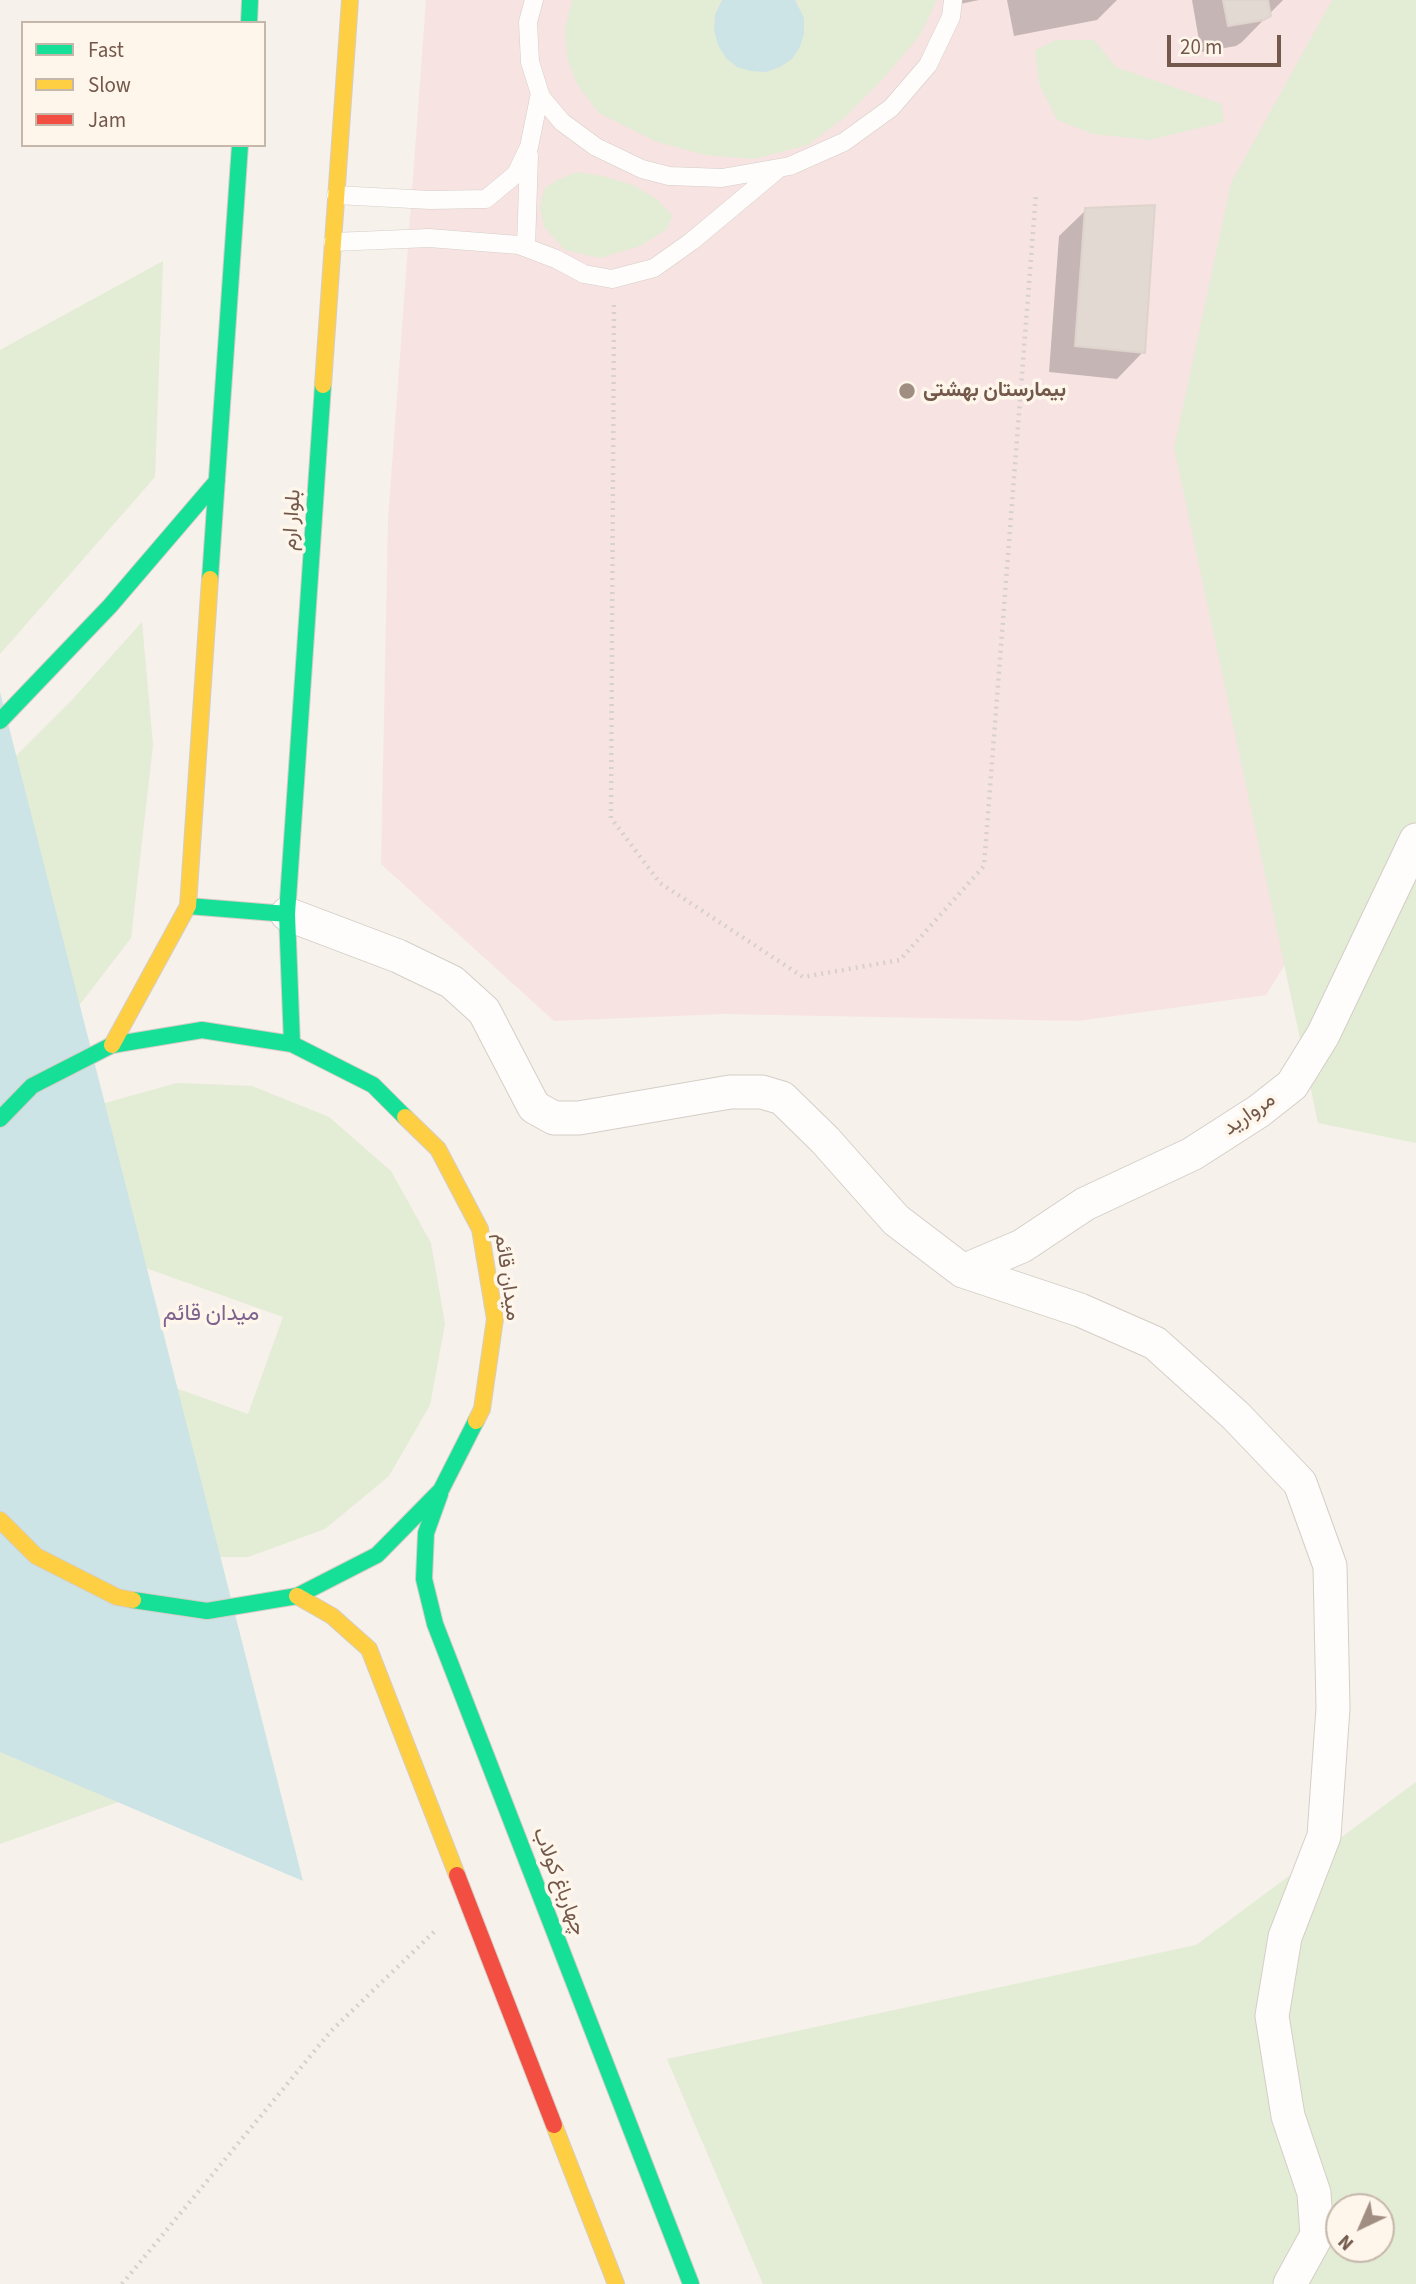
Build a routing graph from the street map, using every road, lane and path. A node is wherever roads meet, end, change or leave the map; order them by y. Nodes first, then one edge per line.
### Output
1 (250, 0) edge
2 (350, 0) edge
3 (534, 0) edge
4 (953, 0) edge
5 (249, 21) edge
6 (540, 93) junction
7 (240, 147) edge
8 (529, 147) junction
9 (779, 168) junction
10 (1036, 193) dead end
11 (336, 195) junction
12 (333, 242) junction
13 (526, 247) junction
14 (614, 293) dead end
15 (217, 481) junction
16 (0, 721) edge
17 (1416, 840) edge
18 (188, 906) junction
19 (287, 914) junction
20 (292, 1044) junction
21 (113, 1045) junction
22 (0, 1119) edge
23 (963, 1271) junction
24 (441, 1490) junction
25 (0, 1520) edge
26 (297, 1596) junction
27 (467, 1901) junction
28 (122, 2284) edge
29 (615, 2284) edge
30 (691, 2284) edge
31 (1290, 2284) edge

1 - 5 main road
2 - 11 main road, بلوار ارم
3 - 6 lane
4 - 9 lane
6 - 8 lane
6 - 9 lane
7 - 15 main road
8 - 11 lane
8 - 13 lane
9 - 13 lane
10 - 14 path
11 - 12 main road, بلوار ارم
12 - 13 lane
12 - 19 main road, بلوار ارم
15 - 16 main road
15 - 18 main road
17 - 23 street, مروارید
18 - 19 main road
18 - 21 main road
19 - 20 main road, بلوار ارم
19 - 23 street
20 - 21 main road, میدان قائم
20 - 24 main road, میدان قائم
21 - 22 main road, میدان قائم
23 - 31 street
24 - 26 main road, میدان قائم
24 - 30 main road, چهارباغ کولاب
25 - 26 main road, میدان قائم
26 - 27 main road
27 - 28 path
27 - 29 main road

